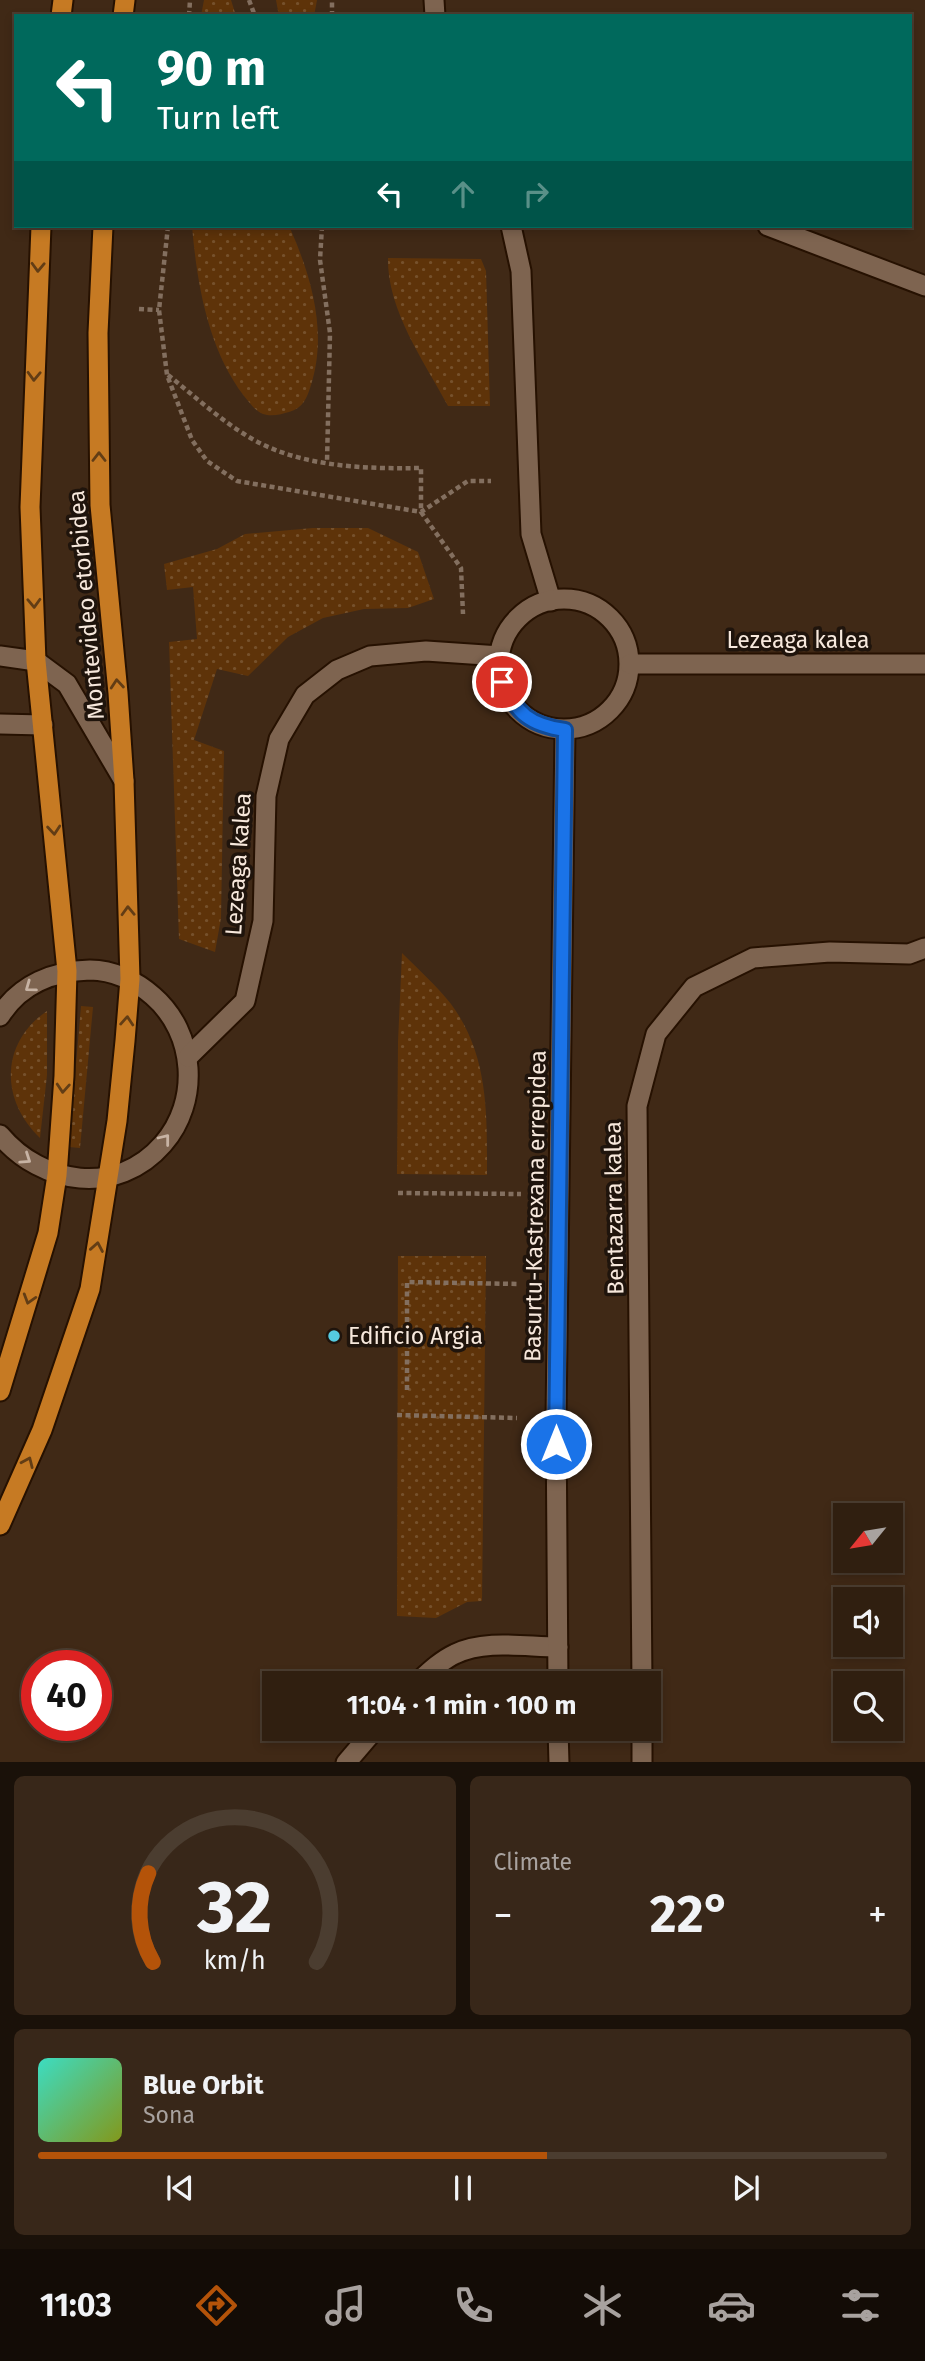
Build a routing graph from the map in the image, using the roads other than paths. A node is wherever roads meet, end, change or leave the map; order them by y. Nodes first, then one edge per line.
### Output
1 (41, 228) edge
2 (103, 228) edge
3 (511, 228) edge
4 (773, 228) edge
5 (925, 286) edge
6 (551, 600) junction
7 (0, 656) edge
8 (500, 656) junction
9 (36, 661) junction
10 (630, 664) junction
11 (925, 664) edge
12 (0, 724) edge
13 (43, 725) junction
14 (565, 730) junction
15 (124, 781) junction
16 (925, 948) edge
17 (68, 971) junction
18 (130, 979) junction
19 (0, 1016) edge
20 (188, 1057) junction
21 (0, 1135) edge
22 (57, 1175) junction
23 (109, 1177) junction
24 (0, 1391) edge
25 (0, 1525) edge
26 (558, 1647) junction
27 (431, 1671) edge
28 (558, 1671) edge
29 (642, 1671) edge
30 (364, 1741) edge
31 (558, 1741) edge
32 (642, 1741) edge
33 (346, 1762) edge
34 (559, 1762) edge
35 (642, 1762) edge

1 -> 9 main road, Montevideo etorbidea
15 -> 2 main road, Montevideo etorbidea
3 - 6 street
4 - 5 street
6 - 8 street
6 - 10 street
7 - 9 street
8 - 14 street
8 - 20 street, Lezeaga kalea
9 - 13 main road, Montevideo etorbidea
9 - 15 street
10 - 11 street, Lezeaga kalea
10 - 14 street
12 - 13 street
13 -> 17 main road, Montevideo etorbidea
14 - 26 street, Basurtu-Kastrexana errepidea
18 -> 15 main road, Montevideo etorbidea
16 - 29 street, Bentazarra kalea
17 - 18 street
17 -> 19 street
17 -> 22 main road, Montevideo etorbidea
18 - 20 street
23 -> 18 main road, Montevideo etorbidea
23 -> 20 street
21 -> 22 street
22 - 23 street
22 -> 24 main road, Montevideo etorbidea
25 -> 23 main road, Montevideo etorbidea
26 - 27 street
26 - 28 street, Basurtu-Kastrexana errepidea
30 - 33 street
31 - 34 street
32 - 35 street

